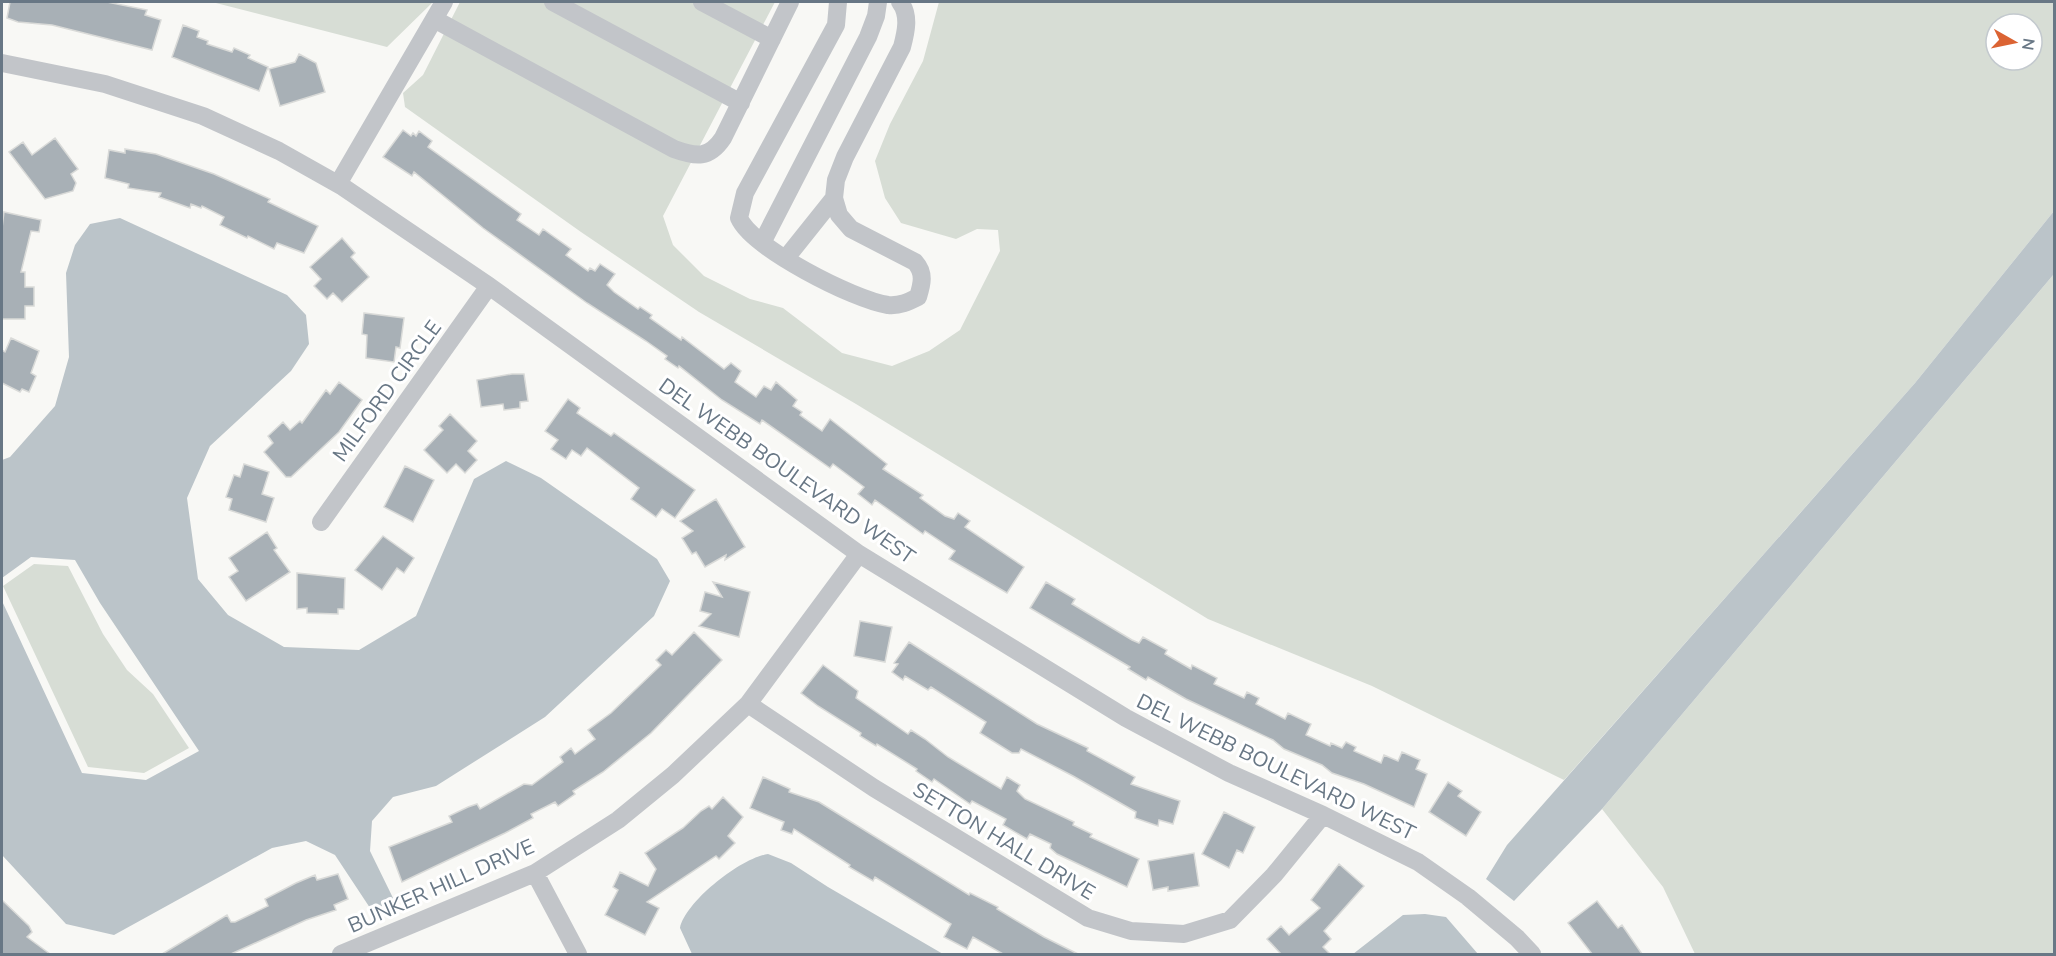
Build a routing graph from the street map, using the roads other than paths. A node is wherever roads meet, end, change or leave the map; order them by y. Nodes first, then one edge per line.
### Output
1 (444, 2) edge
2 (553, 2) edge
3 (702, 2) edge
4 (790, 2) edge
5 (838, 2) edge
6 (878, 2) edge
7 (900, 2) edge
8 (434, 19) junction
9 (772, 39) junction
10 (2, 63) edge
11 (741, 103) junction
12 (338, 184) junction
13 (834, 198) junction
14 (762, 243) junction
15 (786, 258) junction
16 (489, 286) junction
17 (321, 522) dead end
18 (859, 554) junction
19 (748, 704) junction
20 (1323, 815) junction
21 (535, 873) junction
22 (341, 954) edge
23 (578, 954) edge
24 (1532, 954) edge

1 - 8 street
2 - 11 street
3 - 9 street
4 - 9 street
5 - 14 street
6 - 14 street
7 - 13 street
8 - 11 street
8 - 12 street
9 - 11 street
10 - 12 street, DEL WEBB BOULEVARD WEST
12 - 16 street, DEL WEBB BOULEVARD WEST
13 - 15 street
13 - 15 street
14 - 15 street
16 - 17 street, MILFORD CIRCLE
16 - 18 street, DEL WEBB BOULEVARD WEST
18 - 19 street, BUNKER HILL DRIVE
18 - 20 street, DEL WEBB BOULEVARD WEST
19 - 20 street, SETTON HALL DRIVE
19 - 21 street, BUNKER HILL DRIVE
20 - 24 street, DEL WEBB BOULEVARD WEST
21 - 22 street, BUNKER HILL DRIVE
21 - 23 street

